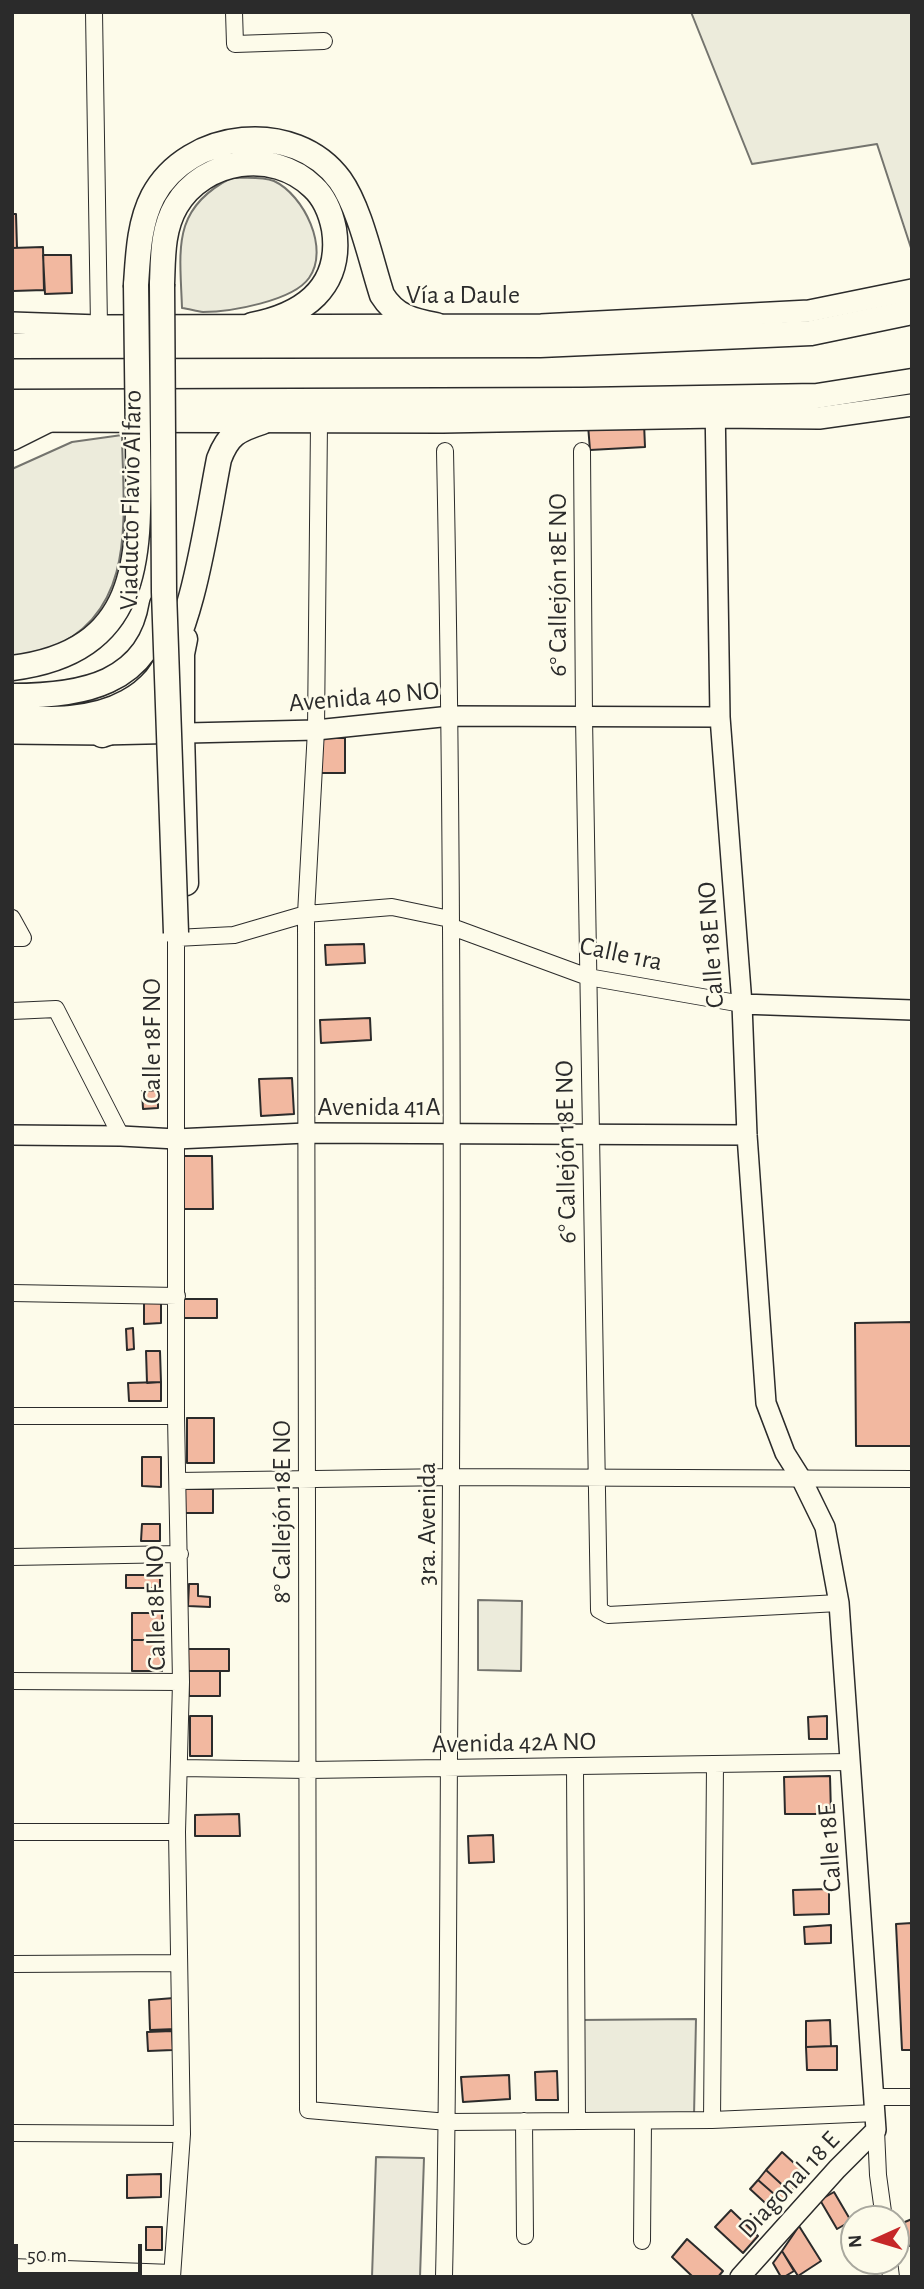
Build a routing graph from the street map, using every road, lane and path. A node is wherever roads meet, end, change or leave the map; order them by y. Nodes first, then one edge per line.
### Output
1 (94, 12) edge
2 (234, 12) edge
3 (324, 41) dead end
4 (912, 290) edge
5 (912, 312) edge
6 (12, 323) edge
7 (252, 325) junction
8 (436, 325) junction
9 (99, 326) junction
10 (12, 346) edge
11 (912, 382) edge
12 (12, 402) edge
13 (912, 405) edge
14 (715, 407) junction
15 (48, 420) junction
16 (12, 421) edge
17 (262, 422) junction
18 (319, 422) junction
19 (12, 439) edge
20 (445, 451) dead end
21 (582, 451) dead end
22 (164, 592) junction
23 (192, 592) junction
24 (182, 654) junction
25 (12, 668) edge
26 (12, 696) edge
27 (450, 716) junction
28 (584, 717) junction
29 (720, 717) junction
30 (12, 718) edge
31 (316, 730) junction
32 (183, 733) junction
33 (12, 734) edge
34 (102, 734) junction
35 (306, 914) junction
36 (12, 918) edge
37 (448, 923) junction
38 (176, 935) junction
39 (18, 938) edge
40 (588, 977) junction
41 (742, 1003) junction
42 (912, 1010) edge
43 (12, 1011) edge
44 (306, 1133) junction
45 (451, 1133) junction
46 (590, 1133) junction
47 (12, 1135) edge
48 (747, 1135) junction
49 (121, 1136) junction
50 (176, 1139) junction
51 (12, 1293) edge
52 (177, 1296) junction
53 (12, 1416) edge
54 (176, 1416) junction
55 (452, 1477) junction
56 (595, 1479) junction
57 (912, 1479) edge
58 (802, 1480) junction
59 (178, 1481) junction
60 (307, 1481) junction
61 (180, 1554) junction
62 (12, 1557) edge
63 (839, 1603) junction
64 (12, 1681) edge
65 (181, 1682) junction
66 (849, 1762) junction
67 (715, 1765) junction
68 (575, 1767) junction
69 (180, 1768) junction
70 (449, 1768) junction
71 (307, 1770) junction
72 (12, 1832) edge
73 (177, 1832) junction
74 (179, 1963) junction
75 (12, 1964) edge
76 (912, 2096) edge
77 (876, 2113) junction
78 (643, 2120) junction
79 (712, 2120) junction
80 (524, 2121) junction
81 (577, 2121) junction
82 (448, 2122) junction
83 (12, 2133) edge
84 (181, 2134) junction
85 (882, 2205) edge
86 (524, 2236) dead end
87 (642, 2241) dead end
88 (12, 2267) edge
89 (172, 2275) edge
90 (444, 2277) edge
91 (740, 2277) edge

1 - 9 street
2 - 3 street
4 - 8 main road, Vía a Daule
5 - 10 main road, Vía a Daule
6 - 9 main road, Vía a Daule
7 - 8 main road, Vía a Daule
7 - 9 main road, Vía a Daule
7 - 22 main road, Viaducto Flavio Alfaro, bridge
8 - 25 main road, bridge
11 - 14 main road
12 - 14 main road
13 - 14 main road
14 - 18 main road
14 - 29 street, Calle 18E NO
15 - 16 main road
15 - 17 main road
15 - 19 main road
17 - 18 main road
17 - 23 main road
18 - 31 street, 8° Callejón 18E NO
20 - 27 street, 3ra. Avenida
21 - 28 street, 6° Callejón 18E NO
22 - 26 main road, Viaducto Flavio Alfaro, bridge
22 - 38 main road, bridge
23 - 24 main road
23 - 30 main road
24 - 32 main road
24 - 34 main road
27 - 28 street, Avenida 40 NO
27 - 31 street, Avenida 40 NO
27 - 37 street, 3ra. Avenida
28 - 29 street, Avenida 40 NO
28 - 40 street, 6° Callejón 18E NO
29 - 41 street, Calle 18E NO
31 - 32 street, Avenida 40 NO
31 - 35 street, 8° Callejón 18E NO
32 - 34 street, Avenida 40 NO
32 - 38 main road
33 - 34 street, Avenida 40 NO
35 - 37 street, Calle 1ra
35 - 38 street, Calle 1ra
35 - 44 street, 8° Callejón 18E NO
36 - 39 street
37 - 40 street, Calle 1ra
37 - 45 street, 3ra. Avenida
38 - 50 street, Calle 18F NO
40 - 41 street, Calle 1ra
40 - 46 street, 6° Callejón 18E NO
41 - 42 street, Calle 1ra
41 - 48 street, Calle 18E NO
43 - 49 street
44 - 45 street, Avenida 41A
44 - 50 street, Avenida 41A
44 - 60 street, 8° Callejón 18E NO
45 - 46 street, Avenida 41A
45 - 55 street, 3ra. Avenida
46 - 48 street, Avenida 41A
46 - 56 street, 6° Callejón 18E NO
47 - 49 street, Avenida 41A
48 - 58 street, Calle 18E NO
49 - 50 street, Avenida 41A
50 - 52 street, Calle 18F NO
51 - 52 street
52 - 54 street, Calle 18F NO
53 - 54 street
54 - 59 street, Calle 18F NO
55 - 56 street
55 - 60 street
55 - 70 street, 3ra. Avenida
56 - 58 street
56 - 63 street, 6° Callejón 18E NO
57 - 58 street
58 - 63 street, Calle 18E
59 - 60 street
59 - 61 street, Calle 18F NO
60 - 71 street, 8° Callejón 18E NO
61 - 62 street
61 - 65 street, Calle 18F NO
63 - 66 street, Calle 18E
64 - 65 street
65 - 69 street, Calle 18F NO
66 - 67 street, Avenida 42A NO
66 - 77 street, Calle 18E
67 - 68 street, Avenida 42A NO
67 - 79 street
68 - 70 street, Avenida 42A NO
68 - 81 street
69 - 71 street, Avenida 42A NO
69 - 73 street, Calle 18F NO
70 - 71 street, Avenida 42A NO
70 - 82 street, 3ra. Avenida
71 - 82 street, 8° Callejón 18E NO
72 - 73 street
73 - 74 street, Calle 18F NO
74 - 75 street
74 - 84 street, Calle 18F NO
76 - 77 street
77 - 79 street
77 - 85 street, Calle 18E
77 - 91 street, Diagonal 18 E
78 - 79 street
78 - 81 street
78 - 87 street
80 - 81 street
80 - 82 street
80 - 86 street
82 - 90 street, 3ra. Avenida
83 - 84 street
84 - 89 street, Calle 18F NO
88 - 89 street

